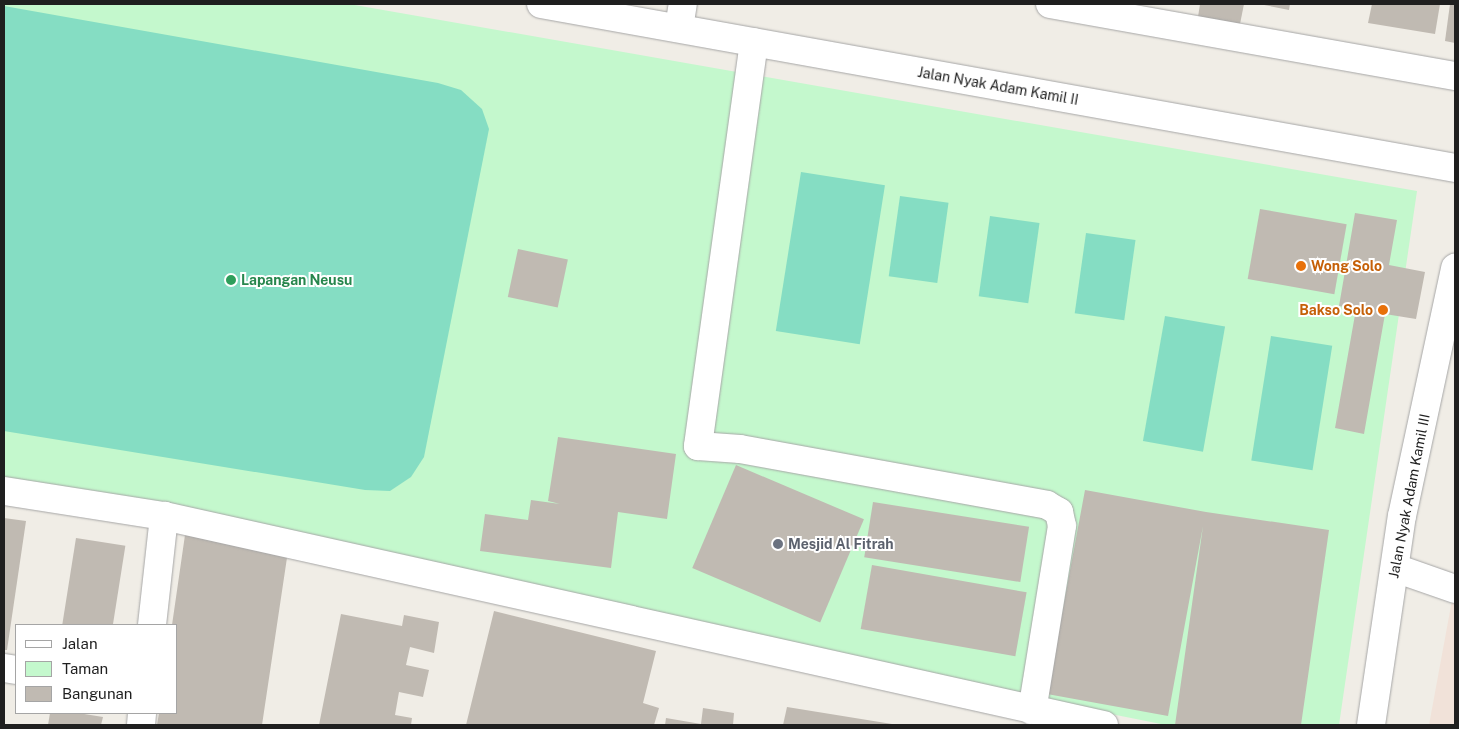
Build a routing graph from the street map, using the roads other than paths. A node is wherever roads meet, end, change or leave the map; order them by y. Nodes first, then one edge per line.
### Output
1 (541, 4) edge
2 (1050, 4) edge
3 (1095, 8) edge
4 (681, 16) edge
5 (754, 42) junction
6 (1455, 76) edge
7 (1455, 168) edge
8 (1455, 268) edge
9 (4, 491) edge
10 (164, 516) junction
11 (1395, 568) junction
12 (1455, 589) edge
13 (152, 624) edge
14 (1032, 711) junction
15 (1104, 725) edge
16 (1372, 725) edge

1 - 4 street, Jalan Nyak Adam Kamil II
2 - 3 street
3 - 6 street
4 - 5 street, Jalan Nyak Adam Kamil II
5 - 7 street, Jalan Nyak Adam Kamil II
5 - 14 street
8 - 11 street, Jalan Nyak Adam Kamil III
9 - 10 street
10 - 13 street
10 - 14 street
11 - 12 street
11 - 16 street, Jalan Nyak Adam Kamil III
14 - 15 street

